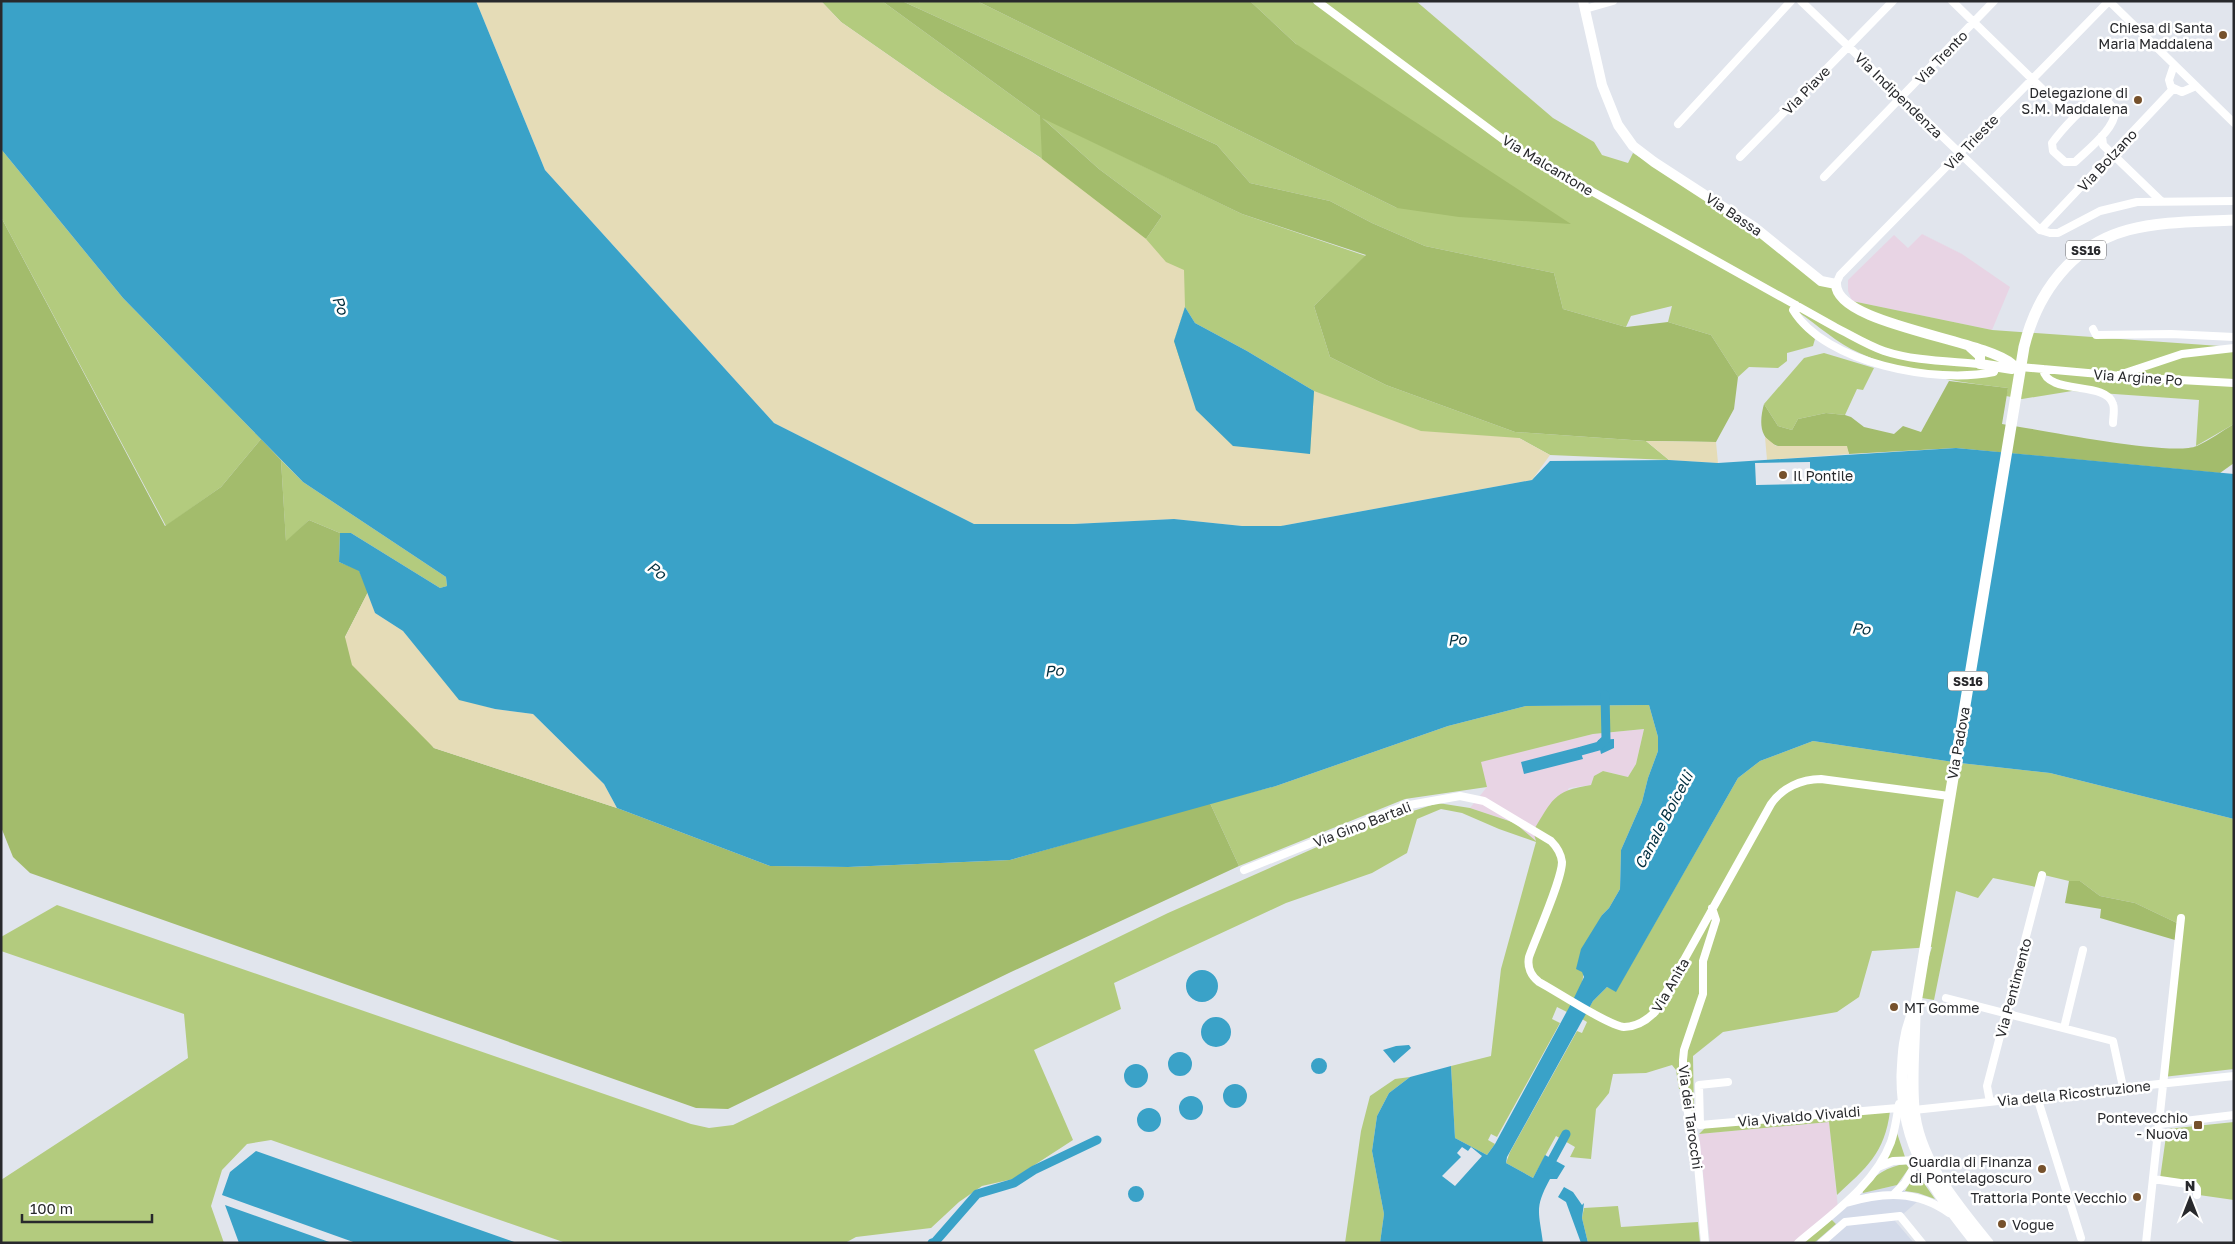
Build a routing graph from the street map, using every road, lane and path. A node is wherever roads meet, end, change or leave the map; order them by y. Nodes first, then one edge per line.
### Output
1 (1317, 1) edge
2 (1613, 1) edge
3 (1791, 1) edge
4 (1801, 1) edge
5 (1893, 1) edge
6 (1952, 1) edge
7 (1994, 1) edge
8 (2109, 1) edge
9 (1584, 5) edge
10 (1974, 22) junction
11 (1849, 47) junction
12 (2174, 65) junction
13 (2032, 78) junction
14 (2196, 86) junction
15 (2174, 89) junction
16 (1902, 97) junction
17 (2066, 112) junction
18 (2077, 114) junction
19 (2233, 120) edge
20 (1678, 124) dead end
21 (2068, 125) junction
22 (2102, 140) junction
23 (1960, 154) junction
24 (2112, 154) junction
25 (1740, 157) dead end
26 (1824, 177) dead end
27 (2161, 201) junction
28 (2234, 201) edge
29 (2234, 220) edge
30 (2040, 230) junction
31 (1836, 284) junction
32 (1796, 305) junction
33 (2093, 329) dead end
34 (2234, 337) edge
35 (1968, 346) junction
36 (2234, 348) edge
37 (1995, 354) junction
38 (1980, 364) junction
39 (2016, 365) junction
40 (1996, 366) junction
41 (2043, 369) junction
42 (2115, 376) junction
43 (2234, 383) edge
44 (2112, 423) dead end
45 (1949, 796) junction
46 (1484, 802) joint
47 (1244, 870) dead end
48 (2042, 875) dead end
49 (1712, 908) junction
50 (2181, 918) dead end
51 (2083, 950) dead end
52 (1946, 998) dead end
53 (1915, 1008) junction
54 (2006, 1013) junction
55 (2064, 1028) junction
56 (2234, 1076) edge
57 (1728, 1082) dead end
58 (2163, 1083) junction
59 (2122, 1088) junction
60 (2037, 1097) junction
61 (1990, 1102) junction
62 (1905, 1109) junction
63 (2234, 1115) edge
64 (2160, 1124) junction
65 (1700, 1125) junction
66 (1690, 1126) junction
67 (1923, 1158) junction
68 (1878, 1167) junction
69 (2153, 1179) junction
70 (1894, 1194) junction
71 (2198, 1195) dead end
72 (1844, 1204) junction
73 (1836, 1211) junction
74 (1955, 1217) junction
75 (1845, 1222) junction
76 (2081, 1238) dead end
77 (1705, 1243) edge
78 (1798, 1243) edge
79 (1821, 1243) edge
80 (1922, 1243) edge
81 (1976, 1243) edge
82 (1988, 1243) edge
83 (2146, 1243) edge

1 - 32 street, Via Malcantone
2 - 9 street
3 - 20 street
4 - 11 street, Via Indipendenza
5 - 11 street, Via Piave
6 - 10 street
7 - 10 street, Via Trento
8 - 12 street
8 - 13 street, Via Trieste
9 - 31 street, Via Bassa
10 - 13 street
10 - 16 street, Via Trento
11 - 16 street, Via Indipendenza
11 - 25 street, Via Piave
12 - 14 street
12 - 15 street
13 - 17 street
13 - 23 street, Via Trieste
14 - 15 street
14 - 19 street
15 - 24 street, Via Bolzano
16 - 23 street, Via Indipendenza
16 - 26 street, Via Trento
17 - 18 street
17 - 21 street
18 - 21 street
18 - 22 street
21 - 22 street
22 - 24 street
23 - 30 street, Via Indipendenza
23 - 31 street, Via Trieste
24 - 27 street
24 - 30 street, Via Bolzano
27 - 28 street
27 - 30 street
29 - 39 main road, SS16
31 - 35 street
32 - 38 street, Via Malcantone
32 - 40 street
33 - 34 street
35 - 37 street
35 - 38 street
36 - 42 street
37 - 39 street
37 - 40 street
38 - 40 street, Via Malcantone
39 - 40 street, Via Malcantone
39 - 41 street, Via Argine Po
39 - 45 main road, Via Padova / SS16
41 - 42 street, Via Argine Po
41 - 44 street, Via Argine Po
42 - 43 street, Via Argine Po
45 - 49 street, Via Anita
45 - 53 main road, Via Padova / SS16
46 - 47 street, Via Gino Bartali
46 - 49 street, Via Anita
48 - 54 street, Via Pentimento
49 - 66 street, Via dei Tarocchi
50 - 58 street
51 - 55 street
52 - 54 street
53 - 62 main road, Via Padova / SS16
53 - 62 main road, Via Padova / SS16
54 - 55 street
54 - 61 street, Via Pentimento
55 - 59 street
56 - 58 street, Via della Ricostruzione
57 - 65 street
58 - 59 street, Via della Ricostruzione
58 - 64 street
59 - 60 street, Via della Ricostruzione
60 - 61 street, Via della Ricostruzione
60 - 76 street
61 - 62 street, Via della Ricostruzione
62 - 65 street, Via Vivaldo Vivaldi
62 - 67 main road, Via Padova
62 - 68 street
63 - 64 street
64 - 69 street
65 - 66 street, Via Vivaldo Vivaldi
66 - 77 street, Via dei Tarocchi
67 - 68 street
67 - 70 street
67 - 74 main road, Via Padova
67 - 82 main road, Via Padova
68 - 72 street
69 - 71 street
69 - 83 street
70 - 72 street
70 - 74 street
72 - 73 street
73 - 75 street
73 - 78 street
74 - 81 main road, Via Padova
75 - 79 street
75 - 80 street

